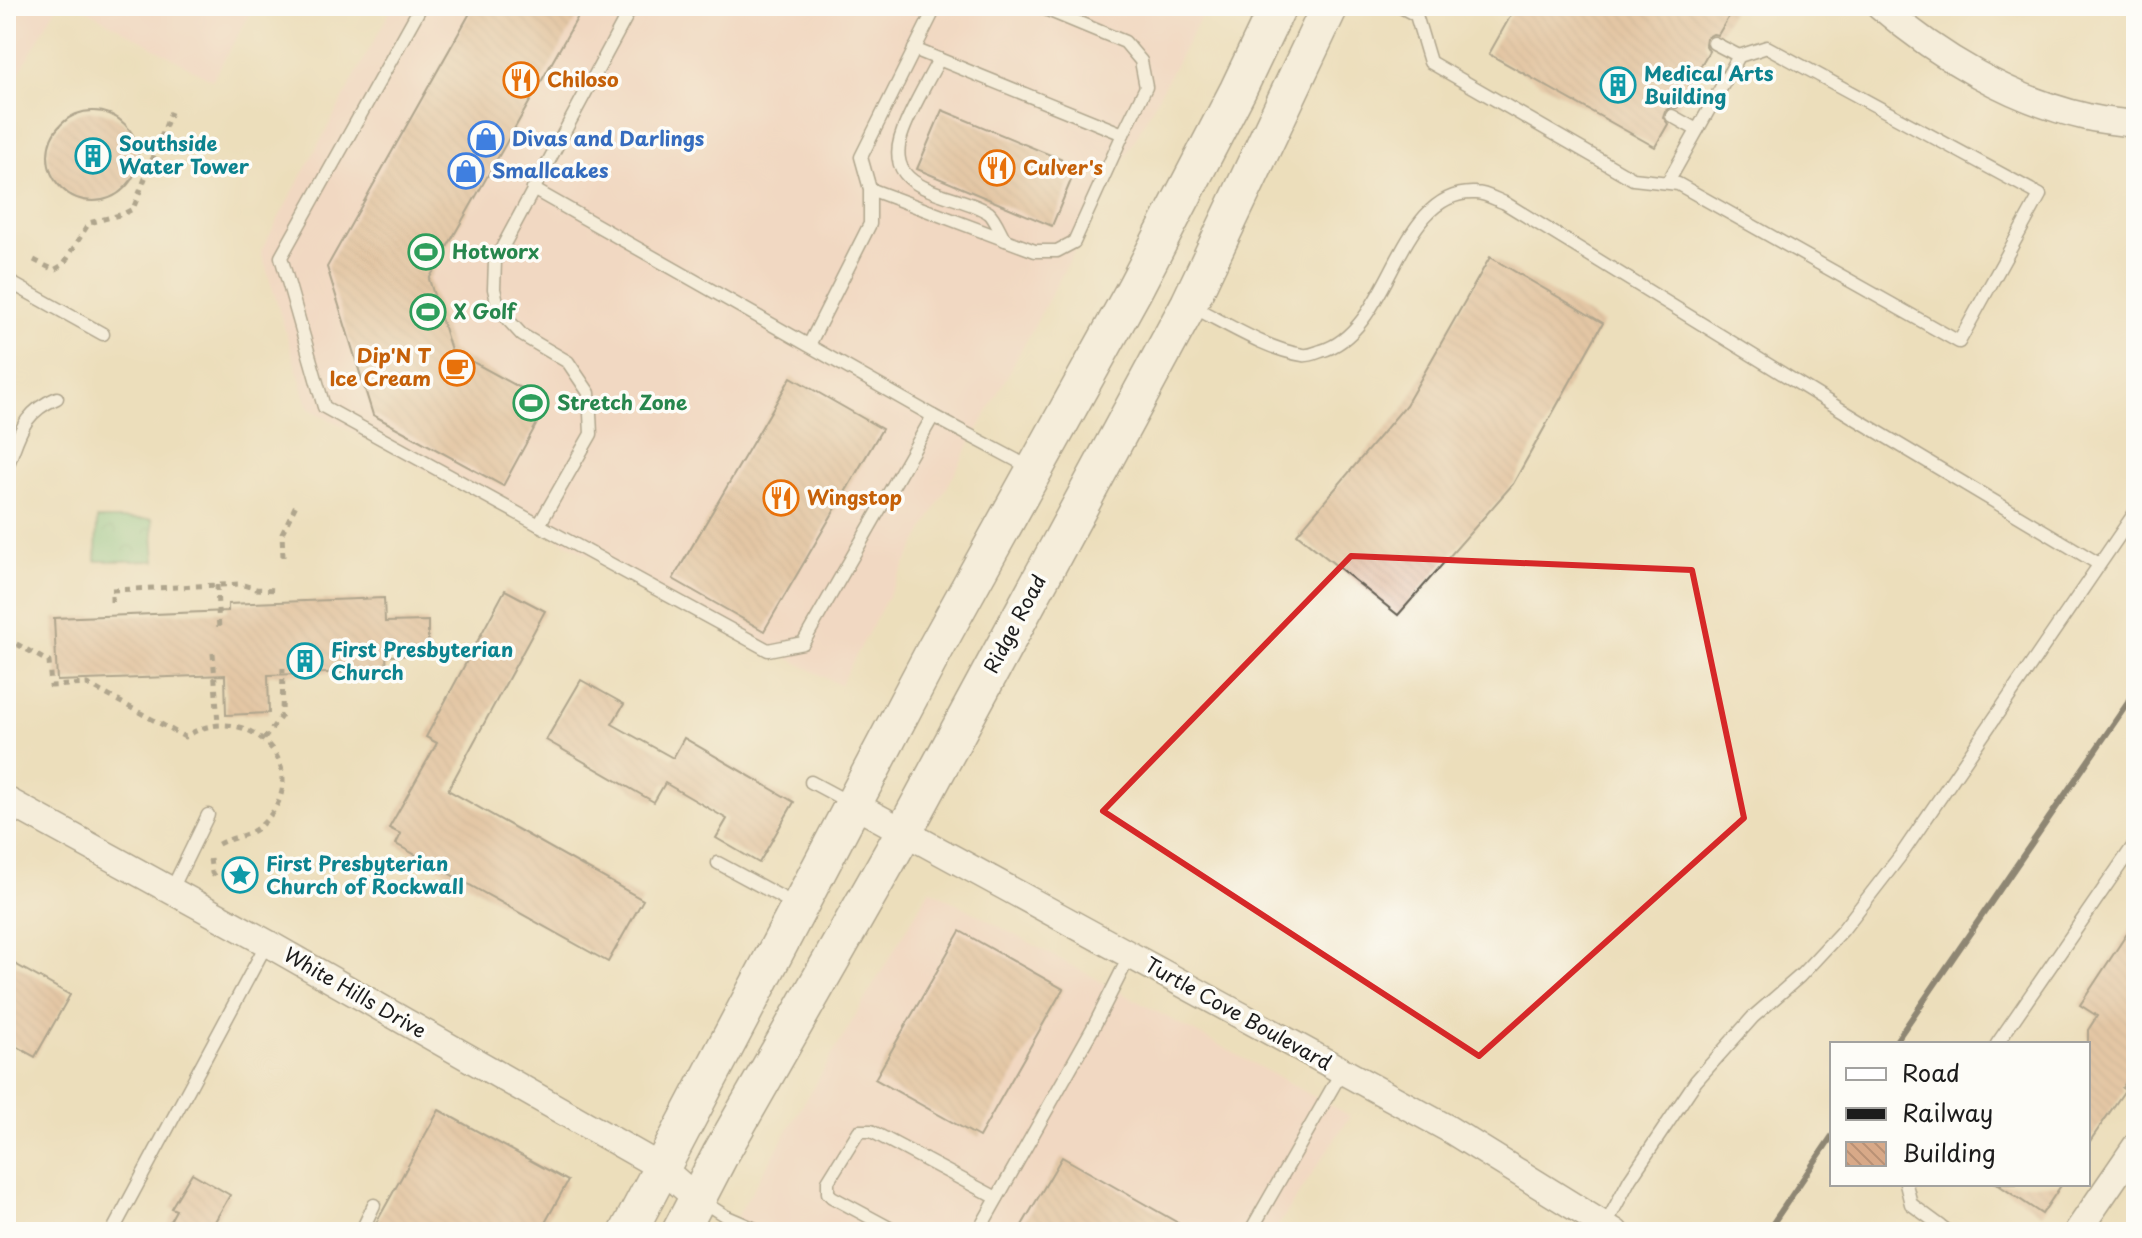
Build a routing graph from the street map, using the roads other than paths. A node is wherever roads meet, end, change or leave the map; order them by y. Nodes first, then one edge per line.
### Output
1 (421, 6) edge
2 (632, 6) edge
3 (936, 6) edge
4 (1038, 6) edge
5 (1278, 6) edge
6 (1330, 6) edge
7 (1399, 6) edge
8 (1880, 6) edge
9 (1714, 43) dead end
10 (914, 49) junction
11 (1739, 56) junction
12 (939, 59) junction
13 (1672, 116) dead end
14 (2136, 124) edge
15 (1697, 130) junction
16 (1123, 134) junction
17 (1668, 182) junction
18 (533, 189) junction
19 (870, 189) junction
20 (1005, 240) junction
21 (6, 280) edge
22 (1189, 304) junction
23 (103, 334) dead end
24 (809, 345) junction
25 (57, 398) dead end
26 (933, 416) junction
27 (6, 469) edge
28 (1033, 469) junction
29 (2134, 514) dead end
30 (539, 525) junction
31 (2099, 564) junction
32 (811, 782) dead end
33 (6, 800) edge
34 (855, 805) junction
35 (208, 815) dead end
36 (904, 832) junction
37 (2136, 842) edge
38 (718, 863) dead end
39 (171, 891) junction
40 (800, 907) junction
41 (267, 943) junction
42 (1130, 955) junction
43 (1998, 1042) edge
44 (1342, 1071) junction
45 (2134, 1153) edge
46 (662, 1168) junction
47 (1906, 1186) edge
48 (997, 1198) junction
49 (697, 1199) junction
50 (374, 1205) dead end
51 (1610, 1229) edge
52 (112, 1232) edge
53 (361, 1232) edge
54 (628, 1232) edge
55 (680, 1232) edge
56 (762, 1232) edge
57 (897, 1232) edge
58 (978, 1232) edge
59 (1250, 1232) edge
60 (1949, 1232) edge
61 (2077, 1232) edge

1 - 30 lane
2 - 18 lane
3 - 10 lane
4 - 16 lane
5 - 28 main road
6 - 22 main road, Ridge Road
7 - 17 lane
8 - 14 street
9 - 11 lane
10 - 12 lane
10 - 19 lane
11 - 15 lane
11 - 17 lane
12 - 16 lane
12 - 20 lane
13 - 15 lane
15 - 17 lane
16 - 20 lane
18 - 24 lane
18 - 30 lane
19 - 20 lane
19 - 24 lane
21 - 23 lane
22 - 31 lane
22 - 36 main road, Ridge Road
24 - 26 lane
25 - 27 lane
26 - 28 lane
26 - 30 lane
28 - 34 main road
29 - 31 lane
31 - 51 lane
32 - 34 lane
33 - 39 street, White Hills Drive
34 - 36 street, Turtle Cove Boulevard
34 - 40 main road
35 - 39 lane
36 - 42 street, Turtle Cove Boulevard
36 - 49 main road, Ridge Road
37 - 43 lane
38 - 40 lane
39 - 41 street, White Hills Drive
40 - 46 main road
41 - 46 street, White Hills Drive
41 - 52 lane
42 - 44 street, Turtle Cove Boulevard
42 - 48 lane
44 - 51 street, Turtle Cove Boulevard
44 - 59 lane
45 - 61 street
46 - 49 street, White Hills Drive
46 - 54 main road
47 - 60 lane
48 - 57 lane
48 - 58 lane
49 - 55 main road, Ridge Road
49 - 56 lane
50 - 53 lane

